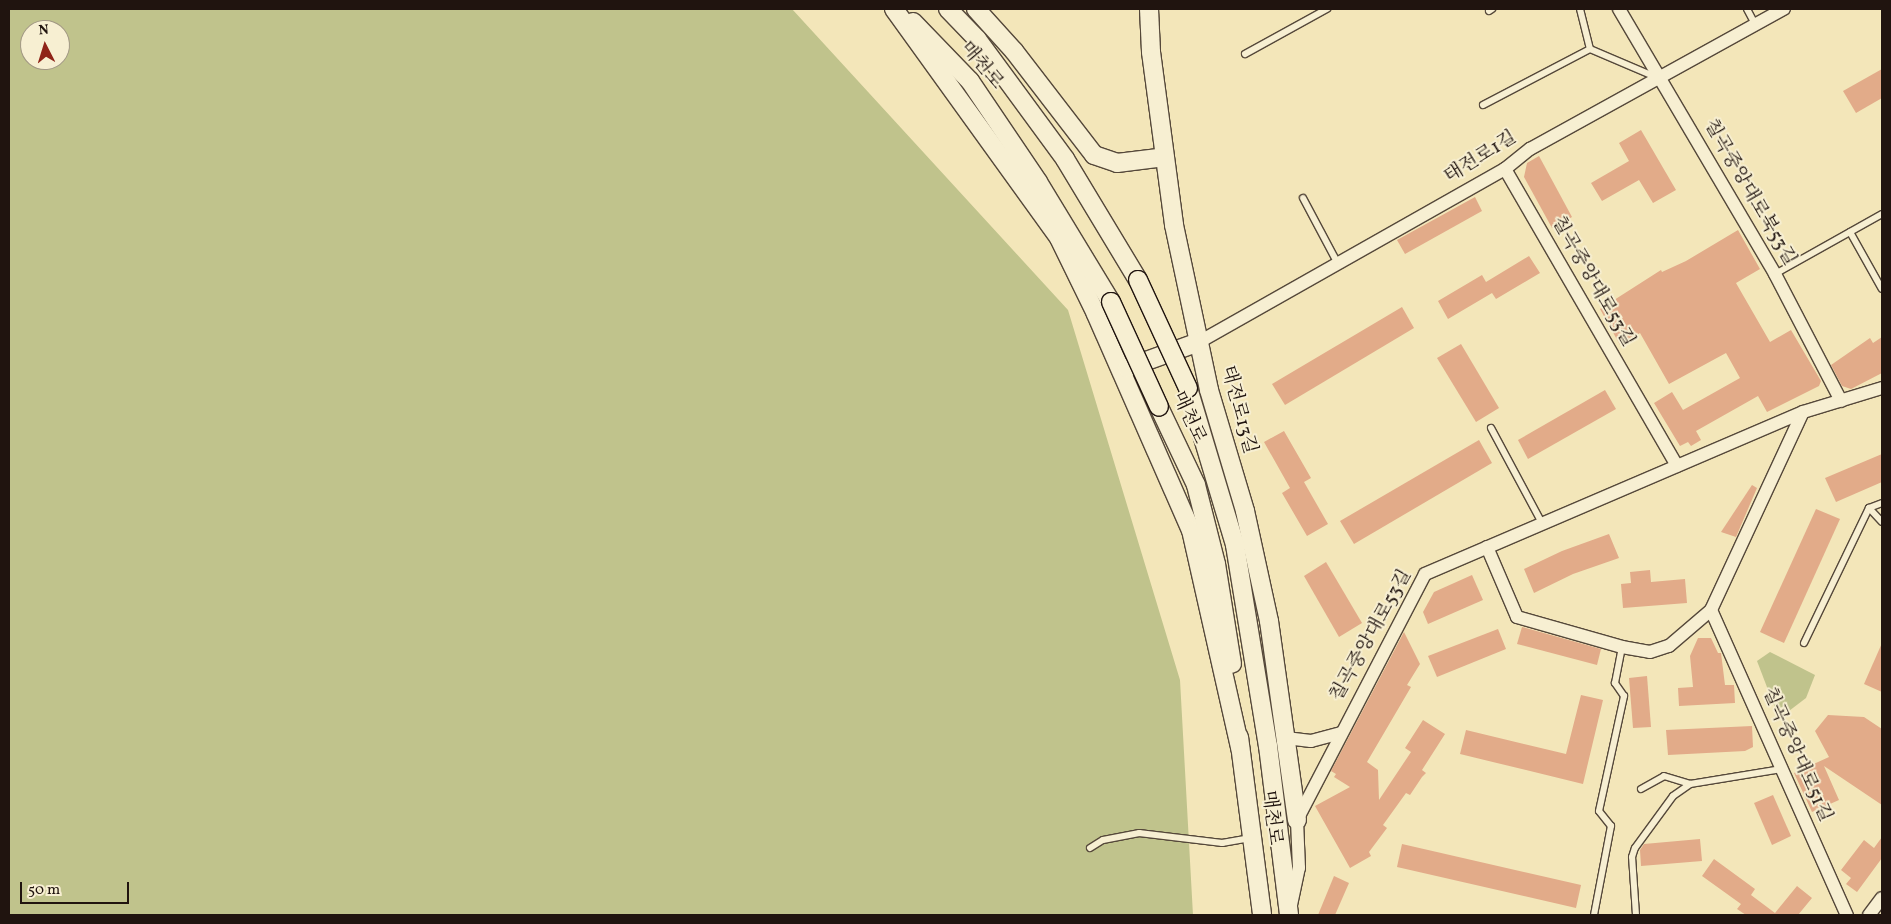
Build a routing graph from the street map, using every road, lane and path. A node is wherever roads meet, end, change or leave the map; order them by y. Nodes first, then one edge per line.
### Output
1 (894, 9) edge
2 (901, 9) edge
3 (948, 9) edge
4 (976, 9) edge
5 (1149, 9) edge
6 (1327, 9) edge
7 (1580, 9) edge
8 (1619, 9) edge
9 (1747, 9) edge
10 (1784, 9) edge
11 (1755, 24) junction
12 (1590, 49) junction
13 (1245, 54) dead end
14 (1661, 79) junction
15 (1483, 105) dead end
16 (1165, 157) junction
17 (1505, 169) junction
18 (1303, 198) dead end
19 (1882, 214) edge
20 (1850, 232) junction
21 (1337, 262) junction
22 (1775, 274) junction
23 (1882, 289) edge
24 (1199, 342) junction
25 (1120, 370) junction
26 (1882, 388) edge
27 (1841, 400) junction
28 (1803, 412) junction
29 (1491, 428) dead end
30 (1677, 466) junction
31 (1882, 503) edge
32 (1868, 508) junction
33 (1882, 522) edge
34 (1542, 523) junction
35 (1487, 547) junction
36 (1711, 610) junction
37 (1804, 643) dead end
38 (1622, 647) junction
39 (1340, 733) junction
40 (1286, 738) junction
41 (1240, 748) junction
42 (1782, 769) junction
43 (1690, 784) junction
44 (1641, 789) dead end
45 (1297, 820) junction
46 (1252, 838) junction
47 (1090, 848) dead end
48 (1882, 898) edge
49 (1262, 915) edge
50 (1289, 915) edge
51 (1594, 915) edge
52 (1636, 915) edge
53 (1847, 915) edge
54 (1869, 915) edge

1 - 25 main road
2 - 41 main road, 매천로, bridge
3 - 50 main road, 매천로, bridge
4 - 16 main road
5 - 16 main road, 태전로13길
6 - 13 lane
7 - 12 lane
8 - 14 street, 칠곡중앙대로북53길
9 - 11 lane
10 - 11 street, 태전로1길
11 - 14 street, 태전로1길
12 - 14 lane
12 - 15 lane
14 - 17 street, 태전로1길
14 - 22 street, 칠곡중앙대로북53길
16 - 24 main road, 태전로13길
17 - 21 street, 태전로1길
17 - 30 street, 칠곡중앙대로53길
18 - 21 lane
19 - 20 lane
20 - 22 lane
20 - 23 lane
21 - 24 street, 태전로1길
22 - 27 street, 칠곡중앙대로북53길
24 - 25 main road
24 - 40 main road, 태전로13길
25 - 41 main road
26 - 27 street, 칠곡중앙대로53길
27 - 28 street, 칠곡중앙대로53길
28 - 30 street, 칠곡중앙대로53길
28 - 36 street
29 - 34 lane
30 - 34 street, 칠곡중앙대로53길
31 - 32 lane
32 - 33 lane
32 - 37 lane
34 - 35 street, 칠곡중앙대로53길
35 - 38 street
35 - 39 street, 칠곡중앙대로53길
36 - 38 street
36 - 42 street, 칠곡중앙대로51길
38 - 51 lane
39 - 40 street
39 - 45 street, 칠곡중앙대로53길
40 - 45 main road, 태전로13길
41 - 46 main road, 매천로
42 - 43 lane
42 - 53 street, 칠곡중앙대로51길
43 - 44 lane
43 - 52 lane
45 - 50 street, 칠곡중앙대로53길
46 - 47 lane
46 - 49 main road, 매천로
48 - 54 street

